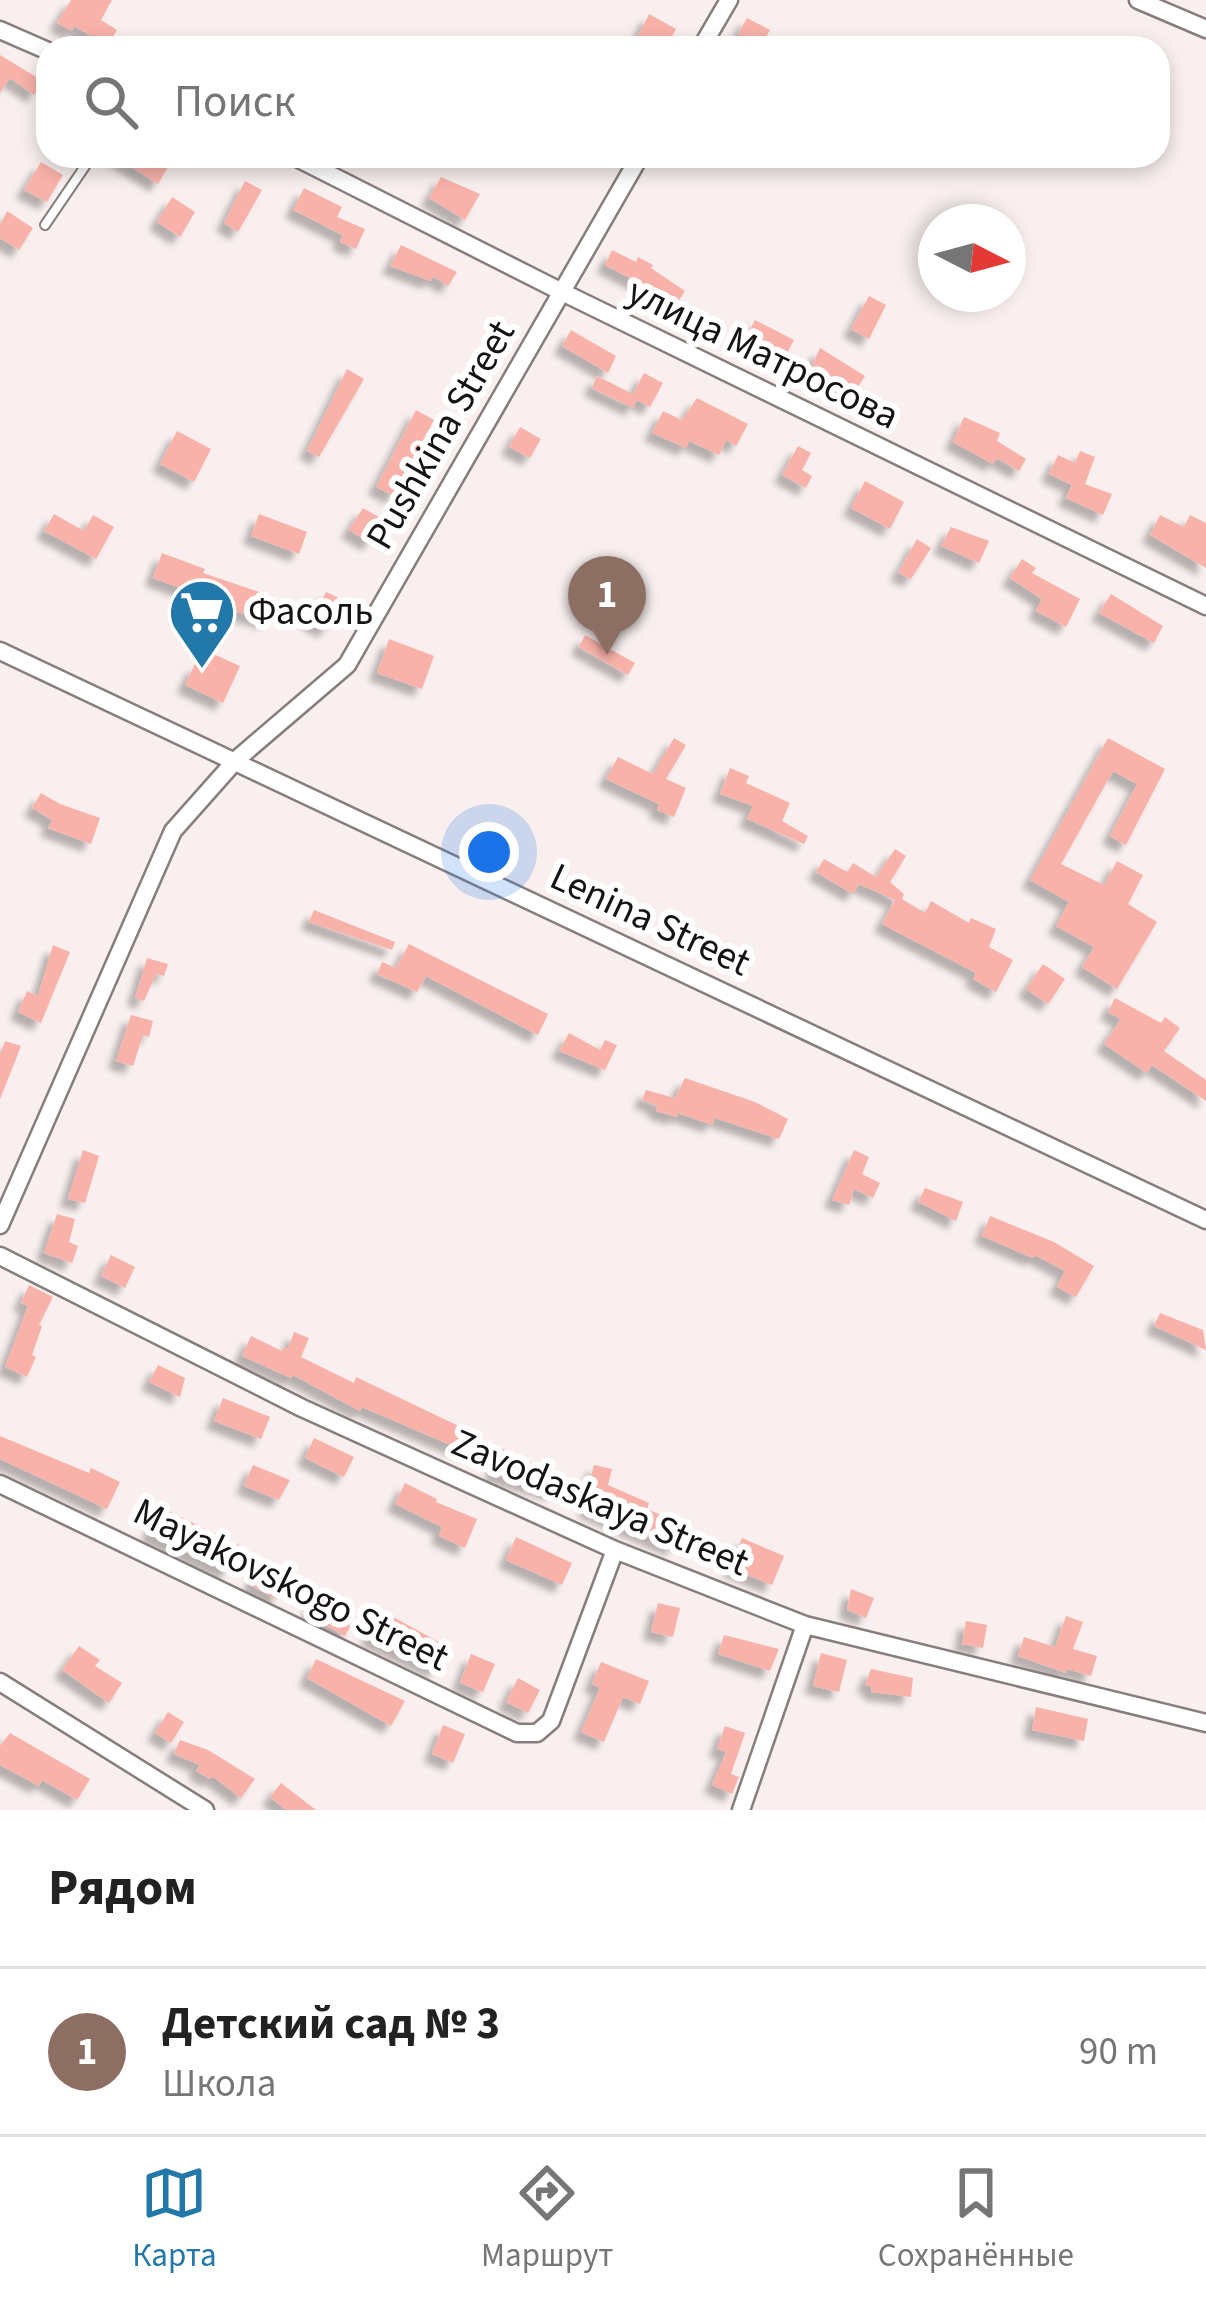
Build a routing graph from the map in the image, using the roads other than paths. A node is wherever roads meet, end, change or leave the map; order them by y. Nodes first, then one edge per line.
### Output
1 (729, 0) edge
2 (1138, 0) edge
3 (1206, 29) edge
4 (0, 30) edge
5 (708, 36) edge
6 (36, 46) edge
7 (84, 168) edge
8 (317, 168) edge
9 (633, 168) edge
10 (45, 224) dead end
11 (562, 292) junction
12 (1206, 606) edge
13 (0, 651) edge
14 (236, 760) junction
15 (1206, 1220) edge
16 (0, 1225) edge
17 (0, 1256) edge
18 (0, 1484) edge
19 (615, 1550) junction
20 (805, 1625) junction
21 (0, 1682) edge
22 (1206, 1723) edge
23 (205, 1810) edge
24 (741, 1810) edge

1 - 5 street
2 - 3 street
4 - 6 street
7 - 10 lane
8 - 11 street, улица Матросова
9 - 11 street, Pushkina Street
11 - 12 street, улица Матросова
11 - 14 street, Pushkina Street
13 - 14 street, Lenina Street
14 - 15 street, Lenina Street
14 - 16 street, Pushkina Street
17 - 19 street, Zavodaskaya Street
18 - 19 street, Mayakovskogo Street
19 - 20 street, Zavodaskaya Street
20 - 22 street, Zavodaskaya Street
20 - 24 street
21 - 23 street

